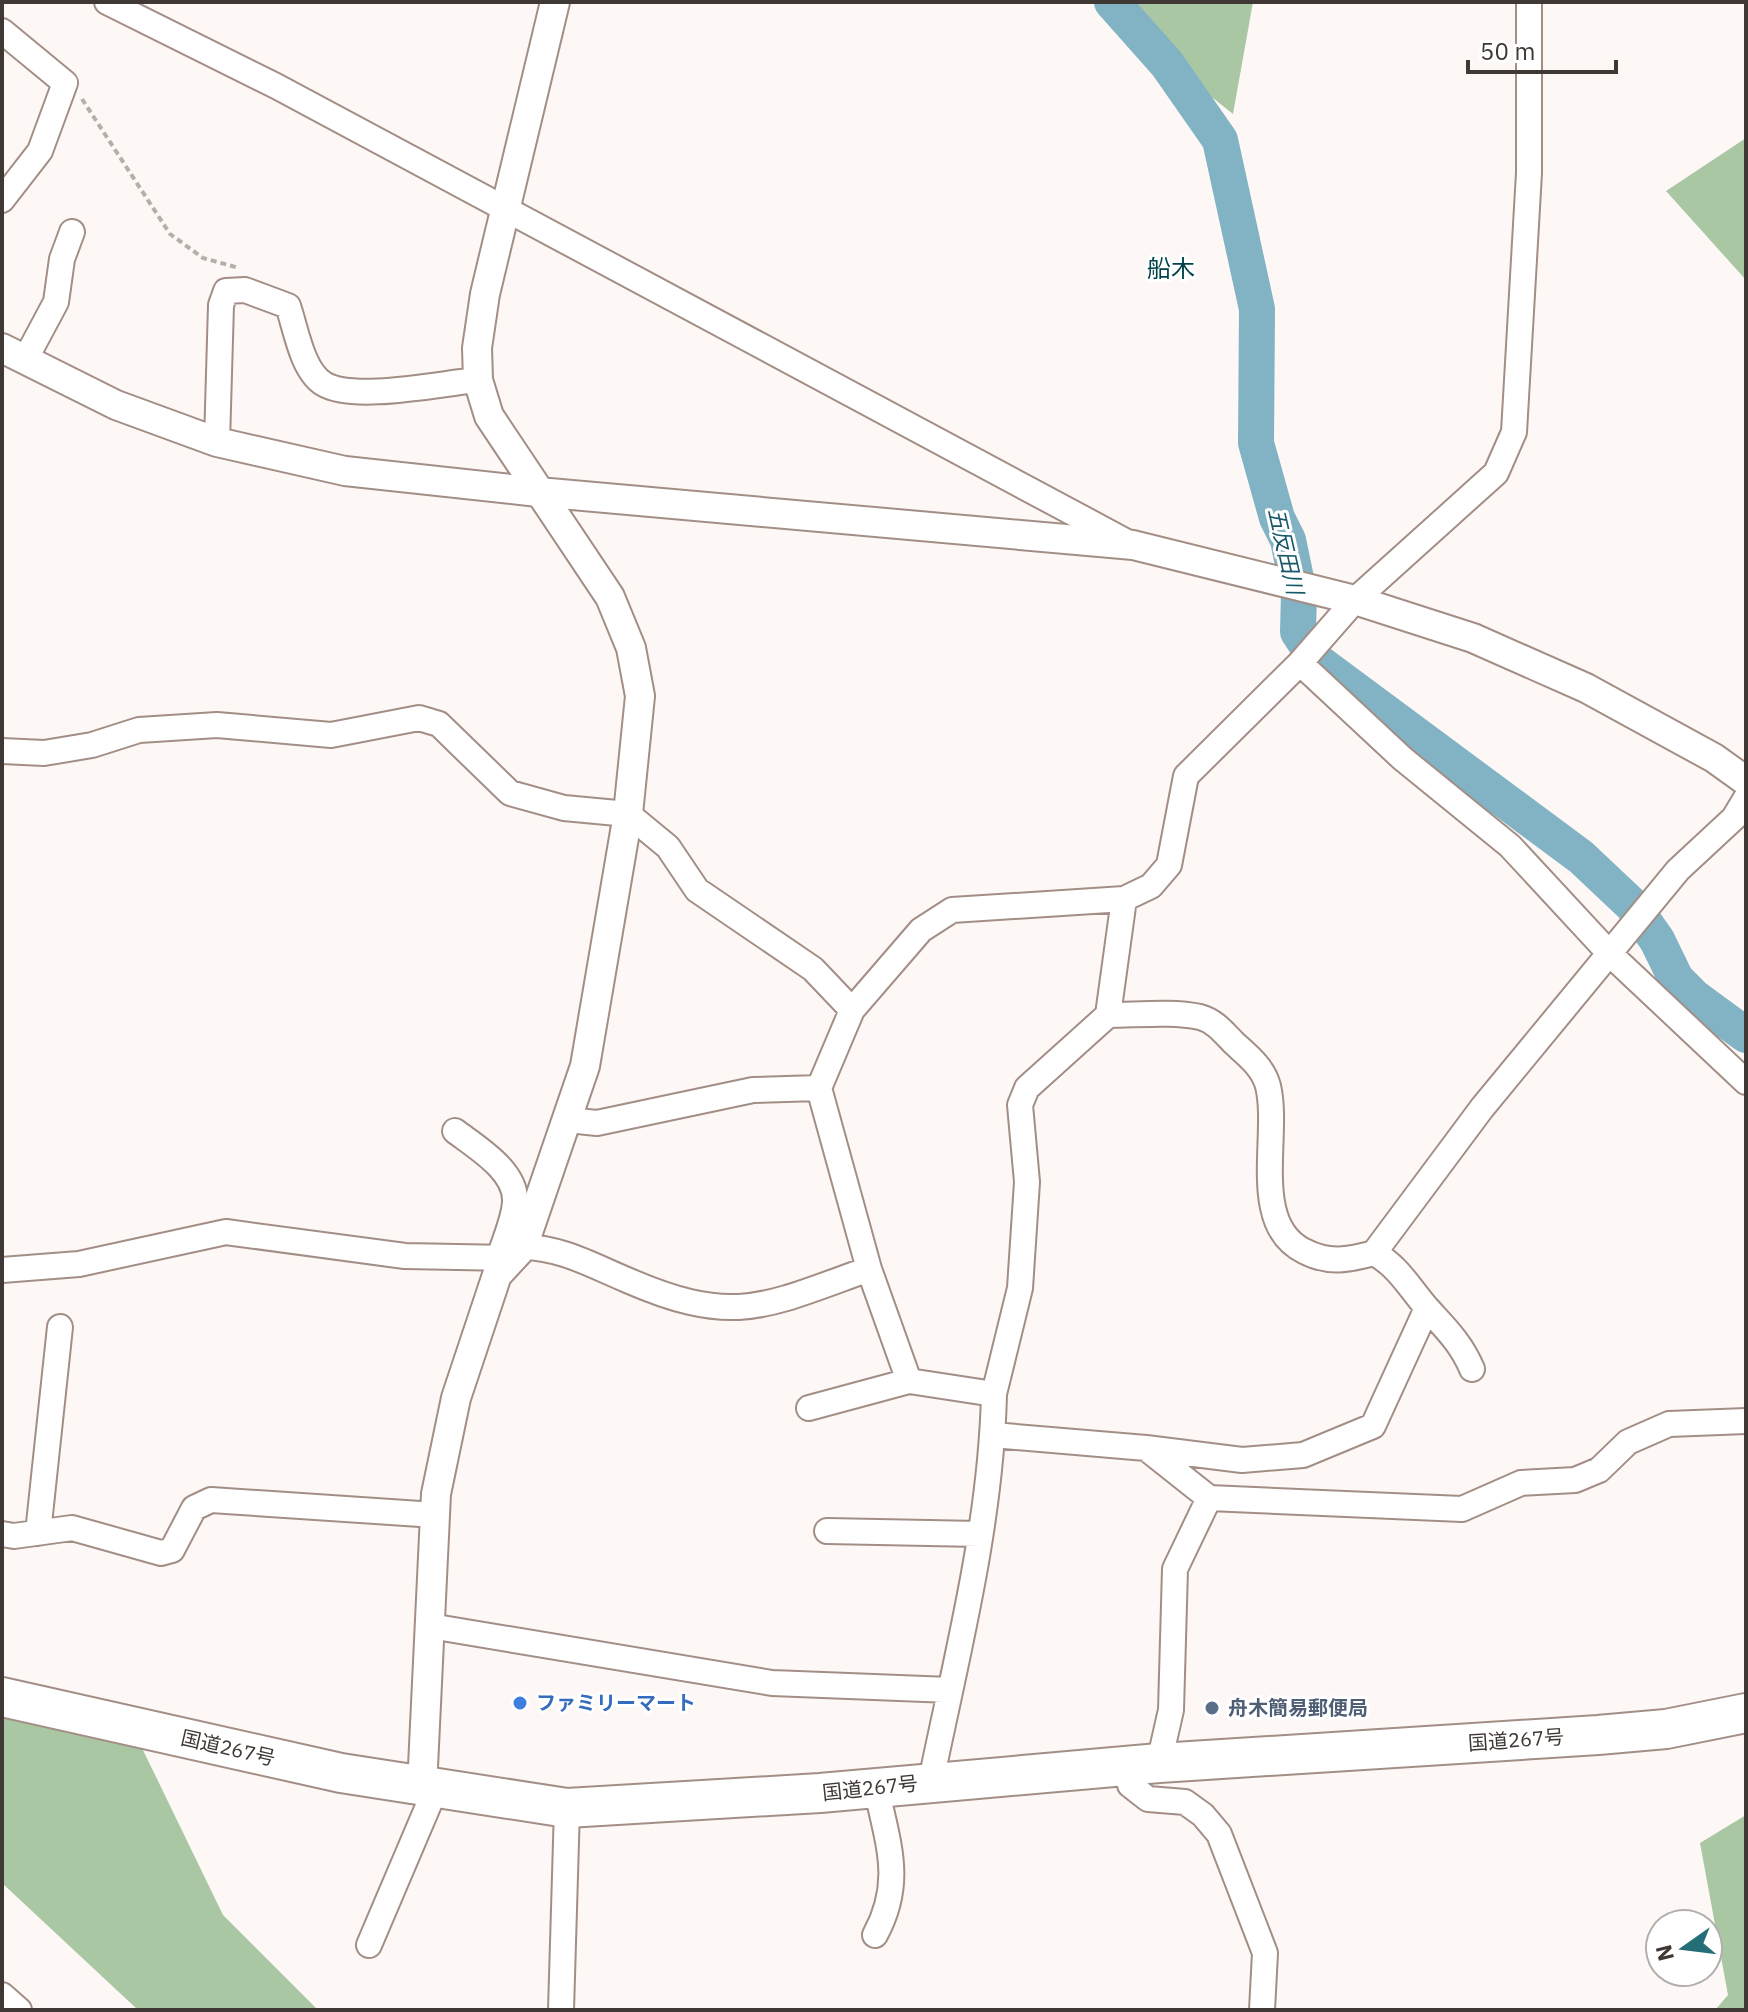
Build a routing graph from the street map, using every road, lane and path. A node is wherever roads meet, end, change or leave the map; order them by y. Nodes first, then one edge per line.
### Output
1 (107, 2) edge
2 (555, 2) edge
3 (1529, 2) edge
4 (2, 31) edge
5 (65, 83) junction
6 (2, 200) edge
7 (506, 210) junction
8 (72, 232) dead end
9 (241, 269) dead end
10 (13, 354) edge
11 (478, 380) junction
12 (217, 442) junction
13 (538, 492) junction
14 (1133, 545) junction
15 (1355, 600) junction
16 (1300, 663) junction
17 (2, 751) edge
18 (1746, 781) edge
19 (1746, 798) edge
20 (628, 814) junction
21 (1124, 899) junction
22 (1611, 955) junction
23 (852, 1010) junction
24 (1108, 1015) junction
25 (1746, 1082) edge
26 (819, 1088) junction
27 (568, 1120) junction
28 (455, 1131) dead end
29 (1374, 1253) junction
30 (511, 1254) junction
31 (869, 1269) junction
32 (2, 1270) edge
33 (1427, 1308) junction
34 (60, 1327) dead end
35 (1472, 1369) dead end
36 (909, 1381) junction
37 (994, 1394) junction
38 (809, 1408) dead end
39 (1746, 1421) edge
40 (993, 1435) junction
41 (1146, 1448) junction
42 (1209, 1498) junction
43 (435, 1515) junction
44 (827, 1531) dead end
45 (38, 1533) junction
46 (2, 1534) edge
47 (979, 1534) junction
48 (430, 1626) junction
49 (950, 1690) junction
50 (2, 1697) edge
51 (1746, 1713) edge
52 (1143, 1764) junction
53 (931, 1781) junction
54 (876, 1787) junction
55 (428, 1789) junction
56 (567, 1808) junction
57 (875, 1935) dead end
58 (369, 1945) dead end
59 (2, 1995) edge
60 (19, 2010) edge
61 (561, 2010) edge
62 (1262, 2010) edge

1 - 7 street
2 - 7 street
3 - 15 street
4 - 5 street
5 - 6 street
5 - 9 path
7 - 11 street
7 - 14 street
8 - 10 street
10 - 12 street
11 - 12 street
11 - 13 street
12 - 13 street
13 - 14 street
13 - 20 street
14 - 15 street
15 - 16 street
15 - 18 street
16 - 21 street
16 - 22 street
17 - 20 street
19 - 22 street
20 - 23 street
20 - 27 street
21 - 23 street
21 - 24 street
22 - 25 street
22 - 29 street
23 - 26 street
24 - 29 street
24 - 37 street
26 - 27 street
26 - 31 street
27 - 30 street
28 - 30 street
29 - 33 street
30 - 31 street
30 - 32 street
30 - 43 street
31 - 36 street
33 - 35 street
33 - 41 street
34 - 45 street
36 - 37 street
36 - 38 street
37 - 40 street
39 - 42 street
40 - 41 street
40 - 47 street
41 - 42 street
42 - 52 street
43 - 45 street
43 - 48 street
44 - 47 street
45 - 46 street
47 - 49 street
48 - 49 street
48 - 55 street
49 - 53 street
50 - 55 highway, 国道267号
51 - 52 highway, 国道267号
52 - 53 highway, 国道267号
52 - 62 street
53 - 54 highway, 国道267号
54 - 56 highway, 国道267号
54 - 57 street
55 - 56 highway, 国道267号
55 - 58 street
56 - 61 street
59 - 60 street

